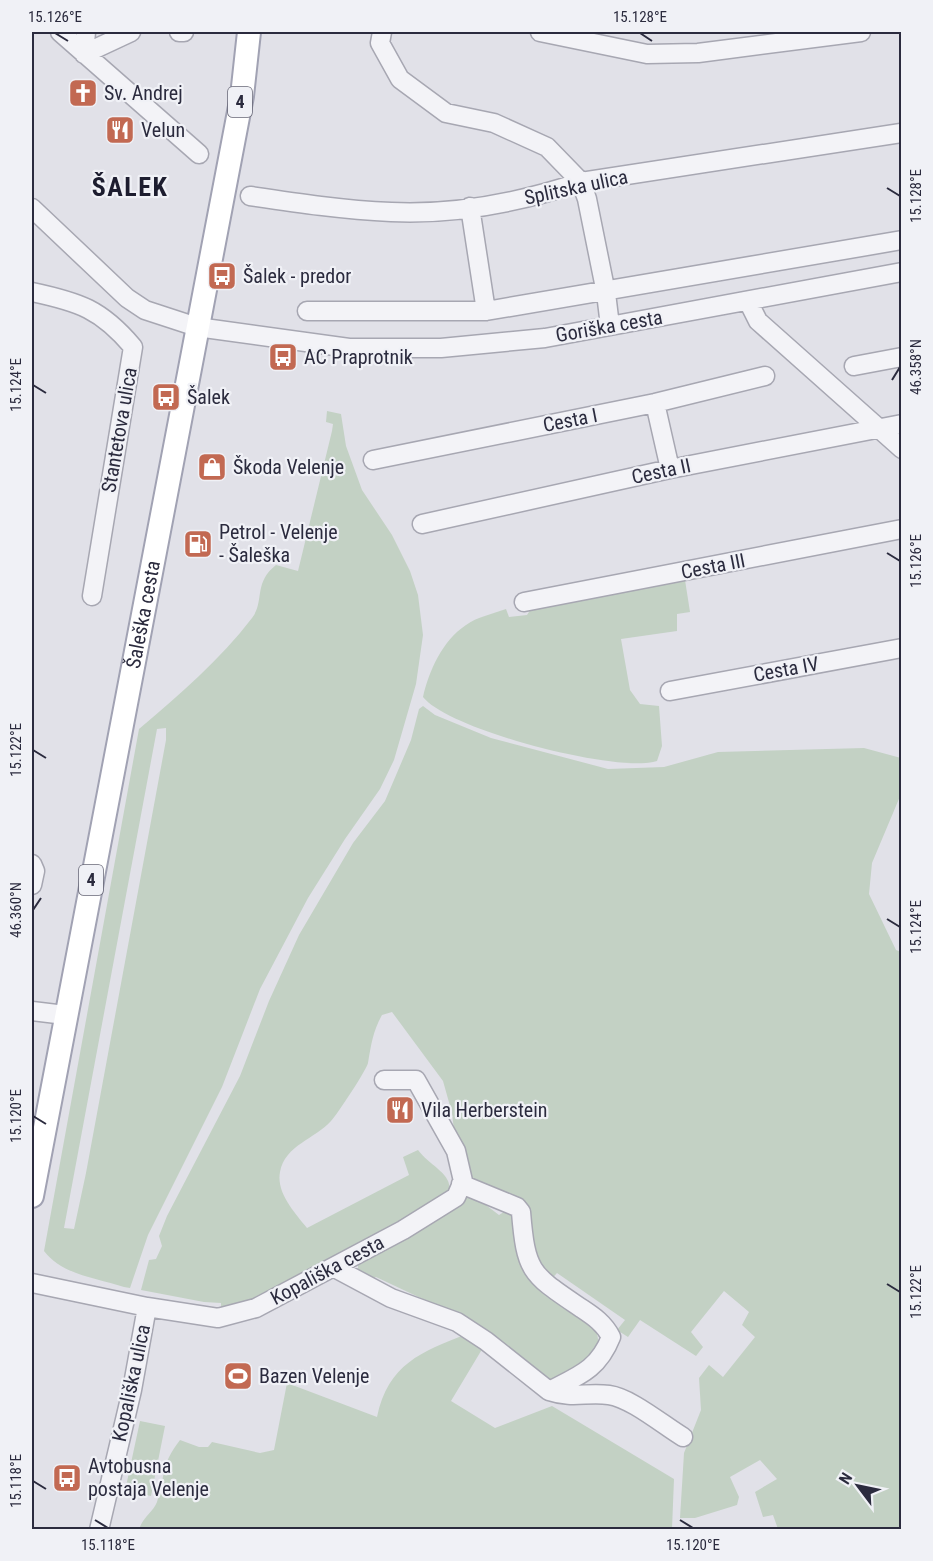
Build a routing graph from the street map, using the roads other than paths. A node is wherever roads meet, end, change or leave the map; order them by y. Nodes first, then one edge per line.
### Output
1 (60, 32) edge
2 (86, 32) edge
3 (131, 32) edge
4 (249, 32) edge
5 (382, 32) edge
6 (540, 32) edge
7 (861, 32) edge
8 (84, 54) junction
9 (901, 133) edge
10 (199, 154) dead end
11 (581, 182) junction
12 (250, 196) dead end
13 (470, 207) junction
14 (32, 208) edge
15 (902, 240) edge
16 (902, 272) edge
17 (32, 292) edge
18 (606, 293) junction
19 (748, 301) junction
20 (307, 310) dead end
21 (486, 311) junction
22 (609, 326) junction
23 (197, 327) junction
24 (902, 357) edge
25 (854, 366) dead end
26 (765, 376) dead end
27 (655, 403) junction
28 (902, 424) edge
29 (875, 429) junction
30 (902, 449) edge
31 (373, 460) dead end
32 (670, 469) junction
33 (422, 524) dead end
34 (902, 529) edge
35 (92, 596) dead end
36 (524, 602) dead end
37 (902, 648) edge
38 (670, 690) dead end
39 (32, 864) edge
40 (32, 885) edge
41 (32, 1011) edge
42 (65, 1015) junction
43 (384, 1080) dead end
44 (461, 1184) junction
45 (32, 1196) edge
46 (333, 1267) junction
47 (32, 1283) edge
48 (147, 1307) junction
49 (549, 1391) junction
50 (683, 1437) dead end
51 (99, 1530) edge

1 - 8 street
2 - 8 street
3 - 8 street
4 - 23 main road, Šaleška cesta / 4
5 - 11 street
6 - 7 street
8 - 10 street
9 - 11 street, Splitska ulica
11 - 13 street, Splitska ulica
11 - 18 street
12 - 13 street, Splitska ulica
13 - 21 street
14 - 23 street, Goriška cesta
15 - 18 street
16 - 19 street, Goriška cesta
17 - 35 street, Stantetova ulica
18 - 21 street
18 - 22 street
19 - 22 street, Goriška cesta
19 - 29 street
20 - 21 street
22 - 23 street, Goriška cesta
23 - 42 main road, Šaleška cesta / 4
24 - 25 street
26 - 27 street, Cesta I
27 - 31 street, Cesta I
27 - 32 street
28 - 29 street, Cesta II
29 - 30 street
29 - 32 street, Cesta II
32 - 33 street, Cesta II
34 - 36 street, Cesta III
37 - 38 street, Cesta IV
39 - 40 street
41 - 42 street
42 - 45 main road, Šaleška cesta / 4
43 - 44 street
44 - 46 street, Kopališka cesta
44 - 49 street
46 - 48 street, Kopališka cesta
46 - 49 street
47 - 48 street, Kopališka cesta
48 - 51 street, Kopališka ulica
49 - 50 street

